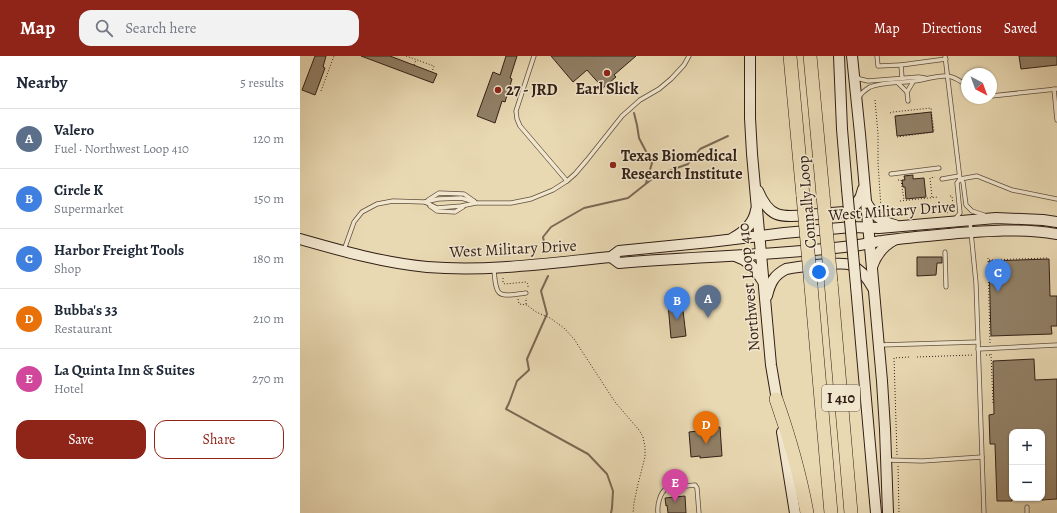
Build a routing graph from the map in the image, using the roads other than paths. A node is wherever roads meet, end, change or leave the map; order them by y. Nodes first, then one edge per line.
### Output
1 (534, 56) edge
2 (689, 56) edge
3 (750, 56) edge
4 (790, 56) edge
5 (810, 56) edge
6 (838, 56) edge
7 (852, 56) edge
8 (878, 56) edge
9 (946, 57) edge
10 (901, 65) junction
11 (854, 74) junction
12 (948, 76) junction
13 (902, 78) junction
14 (926, 78) junction
15 (961, 81) edge
16 (898, 82) junction
17 (913, 82) junction
18 (1056, 89) edge
19 (907, 92) junction
20 (997, 95) edge
21 (857, 100) junction
22 (908, 101) dead end
23 (1057, 120) edge
24 (939, 168) dead end
25 (891, 174) dead end
26 (960, 177) junction
27 (864, 179) junction
28 (942, 179) dead end
29 (567, 181) junction
30 (755, 184) junction
31 (1057, 199) edge
32 (866, 201) junction
33 (425, 202) junction
34 (476, 203) junction
35 (757, 206) junction
36 (953, 217) junction
37 (996, 218) junction
38 (970, 220) junction
39 (1057, 222) edge
40 (904, 226) junction
41 (868, 228) junction
42 (1057, 228) edge
43 (1025, 230) junction
44 (971, 232) junction
45 (1057, 235) edge
46 (760, 236) junction
47 (300, 239) edge
48 (730, 239) junction
49 (896, 239) junction
50 (869, 243) junction
51 (344, 251) junction
52 (945, 252) dead end
53 (762, 254) junction
54 (727, 256) junction
55 (611, 257) junction
56 (494, 268) junction
57 (872, 271) junction
58 (764, 284) junction
59 (946, 287) dead end
60 (873, 290) junction
61 (527, 292) road end
62 (766, 302) junction
63 (978, 342) junction
64 (1057, 345) edge
65 (878, 346) junction
66 (978, 349) junction
67 (776, 399) junction
68 (982, 457) junction
69 (886, 460) junction
70 (1027, 508) dead end
71 (658, 513) edge
72 (699, 513) edge
73 (796, 513) edge
74 (807, 513) edge
75 (831, 513) edge
76 (851, 513) edge
77 (876, 513) edge
78 (888, 513) edge
79 (984, 513) edge
80 (1027, 513) edge

1 - 29 lane
2 - 29 lane
3 - 30 main road, Northwest Loop 410
4 - 75 highway, Connally Loop / I 410, bridge
5 - 76 highway, Connally Loop / I 410, bridge
6 - 77 main road, bridge
7 - 11 main road
8 - 10 lane
9 - 10 lane
9 - 12 lane
10 - 13 lane
11 - 13 lane
11 - 21 main road
12 - 14 lane
12 - 15 lane
12 - 26 lane
13 - 14 lane
14 - 17 lane
16 - 17 lane
16 - 19 lane
16 - 21 lane
17 - 19 lane
18 - 20 lane
18 - 23 lane
19 - 22 lane
21 - 27 main road
24 - 25 lane
26 - 28 lane
26 - 31 lane
26 - 36 lane
26 - 37 lane
27 - 30 main road
27 - 32 main road
29 - 34 lane
30 - 35 main road, Northwest Loop 410
32 - 40 main road
32 - 41 main road
33 - 34 lane
33 - 34 lane
33 - 51 lane
35 - 46 main road, Northwest Loop 410
35 - 48 main road
36 - 38 main road, West Military Drive
36 - 40 main road, West Military Drive
37 - 38 main road, West Military Drive
37 - 39 main road, West Military Drive
38 - 44 lane
40 - 41 main road, West Military Drive
41 - 46 main road, West Military Drive
41 - 50 main road
42 - 43 main road
43 - 44 main road, West Military Drive
43 - 45 main road, West Military Drive
44 - 49 main road, West Military Drive
44 - 63 lane
46 - 48 main road, West Military Drive
46 - 53 main road, Northwest Loop 410
47 - 51 main road, West Military Drive
48 - 55 main road, West Military Drive
49 - 50 main road, West Military Drive
49 - 57 main road
50 - 53 main road, West Military Drive
50 - 57 main road
51 - 56 main road, West Military Drive
52 - 59 lane
53 - 54 main road, West Military Drive
53 - 58 main road, Northwest Loop 410
54 - 55 main road, West Military Drive
54 - 58 main road
55 - 56 main road, West Military Drive
56 - 61 lane
57 - 60 main road
58 - 62 main road, Northwest Loop 410
60 - 62 main road
60 - 65 main road
62 - 67 main road, Northwest Loop 410
63 - 65 lane
63 - 66 lane
64 - 66 lane
65 - 69 main road
66 - 68 lane
67 - 73 main road, Northwest Loop 410
67 - 74 highway
68 - 69 lane
68 - 79 lane
69 - 78 main road
70 - 80 lane
71 - 72 lane

